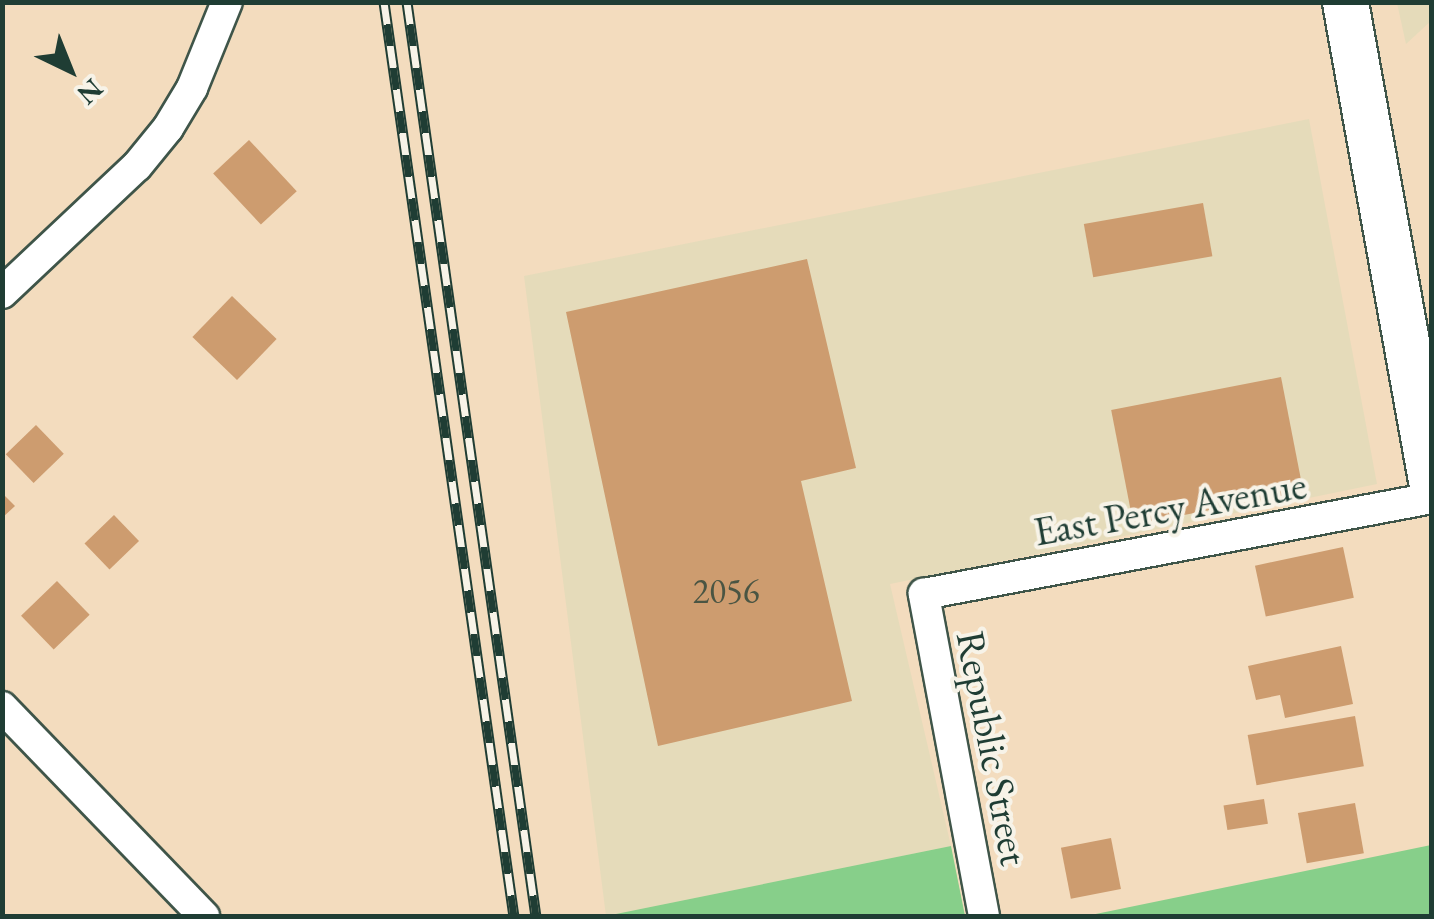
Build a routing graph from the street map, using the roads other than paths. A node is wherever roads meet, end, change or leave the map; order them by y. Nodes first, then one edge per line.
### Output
1 (226, 2) edge
2 (1346, 2) edge
3 (2, 293) edge
4 (1432, 486) edge
5 (1432, 498) edge
6 (924, 594) joint
7 (2, 707) edge
8 (204, 916) edge
9 (984, 916) edge

1 - 3 street
2 - 4 main road
5 - 6 street, East Percy Avenue
6 - 9 street, Republic Street
7 - 8 street

